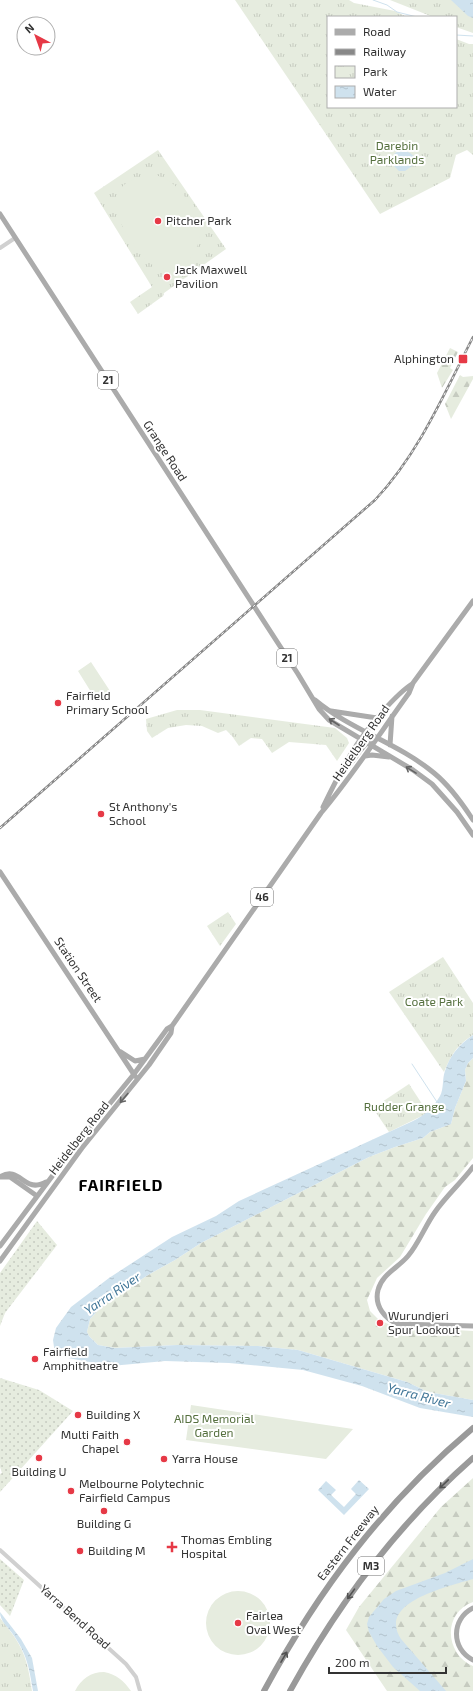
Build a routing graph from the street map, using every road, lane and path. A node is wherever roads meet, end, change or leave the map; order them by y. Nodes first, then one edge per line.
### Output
1 (0, 214) edge
2 (15, 238) junction
3 (0, 248) edge
4 (473, 601) edge
5 (413, 683) junction
6 (314, 700) junction
7 (328, 711) junction
8 (392, 716) junction
9 (377, 718) junction
10 (366, 732) junction
11 (377, 738) junction
12 (360, 739) junction
13 (366, 742) junction
14 (390, 745) junction
15 (371, 746) junction
16 (364, 756) junction
17 (390, 757) junction
18 (338, 775) junction
19 (342, 784) junction
20 (327, 799) junction
21 (321, 813) junction
22 (473, 820) edge
23 (473, 835) edge
24 (0, 872) edge
25 (172, 1026) junction
26 (116, 1047) junction
27 (145, 1059) junction
28 (134, 1074) junction
29 (137, 1080) junction
30 (473, 1167) edge
31 (0, 1177) edge
32 (21, 1181) junction
33 (48, 1182) junction
34 (51, 1190) junction
35 (37, 1196) junction
36 (18, 1221) junction
37 (25, 1226) junction
38 (0, 1246) edge
39 (0, 1261) edge
40 (473, 1326) edge
41 (473, 1428) edge
42 (473, 1458) edge
43 (0, 1550) edge
44 (473, 1608) edge
45 (473, 1660) edge
46 (140, 1691) edge
47 (264, 1691) edge
48 (290, 1691) edge

1 - 2 main road, Grange Road / 21
2 - 3 street
2 - 6 main road, Grange Road / 21
4 - 5 main road, Heidelberg Road / 46
5 - 8 main road, Heidelberg Road / 46
5 - 9 main road, Heidelberg Road / 46
6 - 7 main road, Grange Road / 21
12 -> 6 main road, Grange Road / 21
7 - 9 main road
7 - 10 main road, Grange Road / 21
8 - 11 main road, Heidelberg Road / 46
8 - 14 main road
9 - 10 main road, Heidelberg Road / 46
10 - 11 main road, 21
10 - 12 main road, Heidelberg Road / 46
11 - 13 main road
11 - 14 main road, 21
11 - 15 main road, Heidelberg Road / 46
12 - 13 main road, 21
12 - 18 main road, Heidelberg Road / 46
13 - 15 main road, 21
13 - 18 main road
14 - 22 main road, 21
15 - 16 main road, Heidelberg Road / 46
15 - 17 main road, 21
16 - 17 main road
16 - 19 main road, Heidelberg Road / 46
23 -> 17 main road, 21
18 - 19 main road
18 - 20 main road, Heidelberg Road / 46
19 - 20 main road
19 - 21 main road, Heidelberg Road / 46
20 - 21 main road, Heidelberg Road / 46
21 - 25 main road, Heidelberg Road / 46
24 - 26 main road, Station Street
25 - 27 main road, Heidelberg Road / 46
25 - 29 main road, Heidelberg Road / 46
26 - 27 main road
26 - 28 main road, Station Street
27 - 28 main road, Heidelberg Road / 46
28 - 29 main road, Station Street
28 - 33 main road, Heidelberg Road / 46
29 -> 34 main road, Heidelberg Road / 46
30 - 40 main road
31 - 32 main road
32 - 33 main road
32 - 35 main road
33 - 35 main road, Heidelberg Road / 46
34 - 35 main road
34 - 37 main road, Heidelberg Road / 46
35 - 36 main road, Heidelberg Road / 46
36 - 37 main road
36 - 38 main road, Heidelberg Road / 46
37 - 39 main road, Heidelberg Road / 46
47 -> 41 highway, Eastern Freeway / M3
42 -> 48 highway, M3
43 - 46 street, Yarra Bend Road
44 - 45 main road

